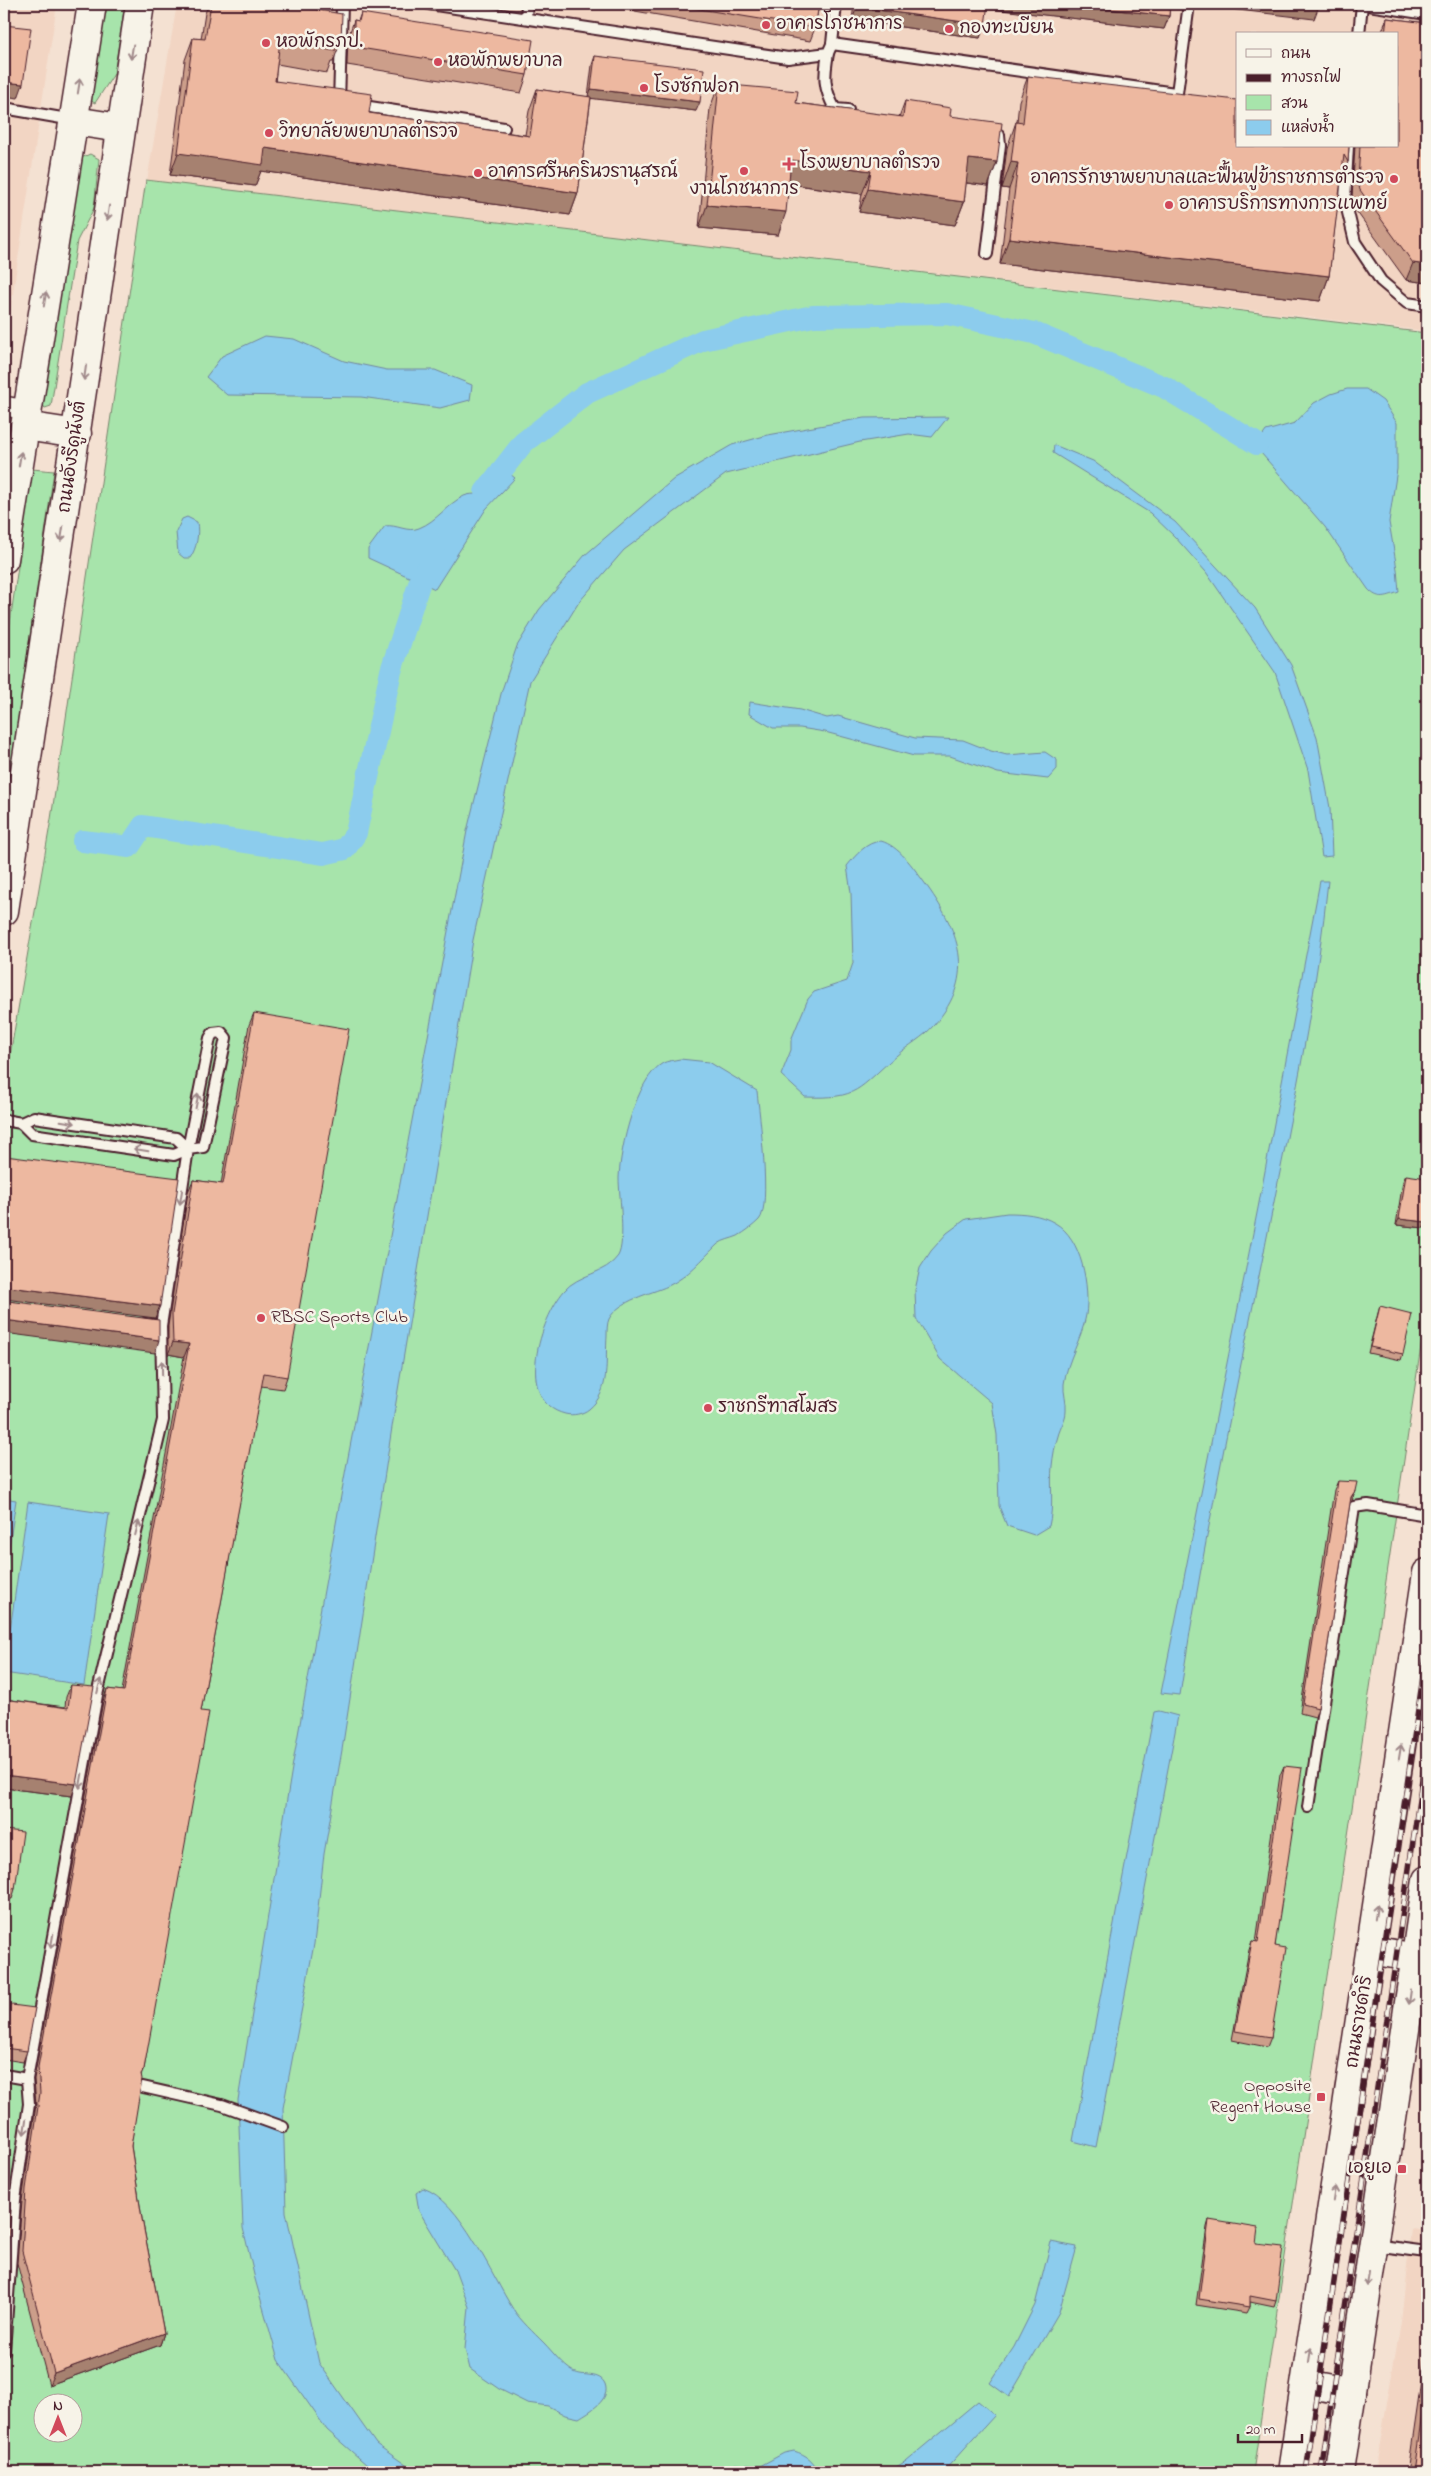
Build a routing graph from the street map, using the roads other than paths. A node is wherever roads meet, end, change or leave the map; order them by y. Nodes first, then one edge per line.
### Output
1 (92, 4) edge
2 (140, 4) edge
3 (342, 4) edge
4 (429, 4) edge
5 (527, 4) edge
6 (836, 4) edge
7 (1189, 4) edge
8 (1362, 4) edge
9 (1427, 14) edge
10 (526, 18) junction
11 (1359, 32) edge
12 (830, 48) junction
13 (4, 108) edge
14 (854, 111) edge
15 (74, 121) junction
16 (120, 128) junction
17 (504, 128) dead end
18 (982, 130) edge
19 (1348, 148) edge
20 (987, 254) dead end
21 (1427, 306) edge
22 (19, 414) edge
23 (77, 434) junction
24 (4, 559) edge
25 (4, 911) edge
26 (4, 1120) edge
27 (21, 1123) junction
28 (188, 1149) junction
29 (132, 1322) edge
30 (161, 1326) junction
31 (1427, 1515) edge
32 (1427, 1573) edge
33 (1308, 1807) dead end
34 (1427, 1880) edge
35 (1371, 1950) junction
36 (1421, 1959) edge
37 (4, 2075) edge
38 (27, 2079) junction
39 (143, 2088) edge
40 (283, 2127) dead end
41 (1373, 2245) junction
42 (1427, 2252) edge
43 (4, 2350) edge
44 (1306, 2384) junction
45 (1352, 2393) junction
46 (1292, 2472) edge
47 (1340, 2472) edge

15 -> 1 main road
2 -> 16 main road, ถนนอังรีดูนังต์
3 - 17 lane
4 - 10 lane
5 - 10 lane
6 - 12 lane
7 - 12 lane
8 - 9 lane
8 - 11 lane
10 - 12 lane
12 - 14 lane
13 - 15 lane
15 - 16 main road
22 -> 15 main road
16 -> 23 main road, ถนนอังรีดูนังต์
18 - 20 lane
19 - 21 lane
22 - 23 main road
24 -> 22 main road
23 -> 25 main road, ถนนอังรีดูนังต์
26 - 27 lane
27 -> 28 lane
28 -> 27 lane
28 -> 28 lane
28 -> 30 lane
29 - 30 lane
30 - 38 lane
31 - 33 lane
35 -> 32 main road, ถนนราชดำริ
34 - 36 main road
35 - 36 main road
44 -> 35 main road, ถนนราชดำริ
36 -> 41 main road
37 - 38 lane
38 -> 43 lane
39 - 40 lane
41 - 42 lane
41 -> 45 main road
44 - 45 main road
44 - 46 main road, ถนนราชดำริ
45 - 47 main road

